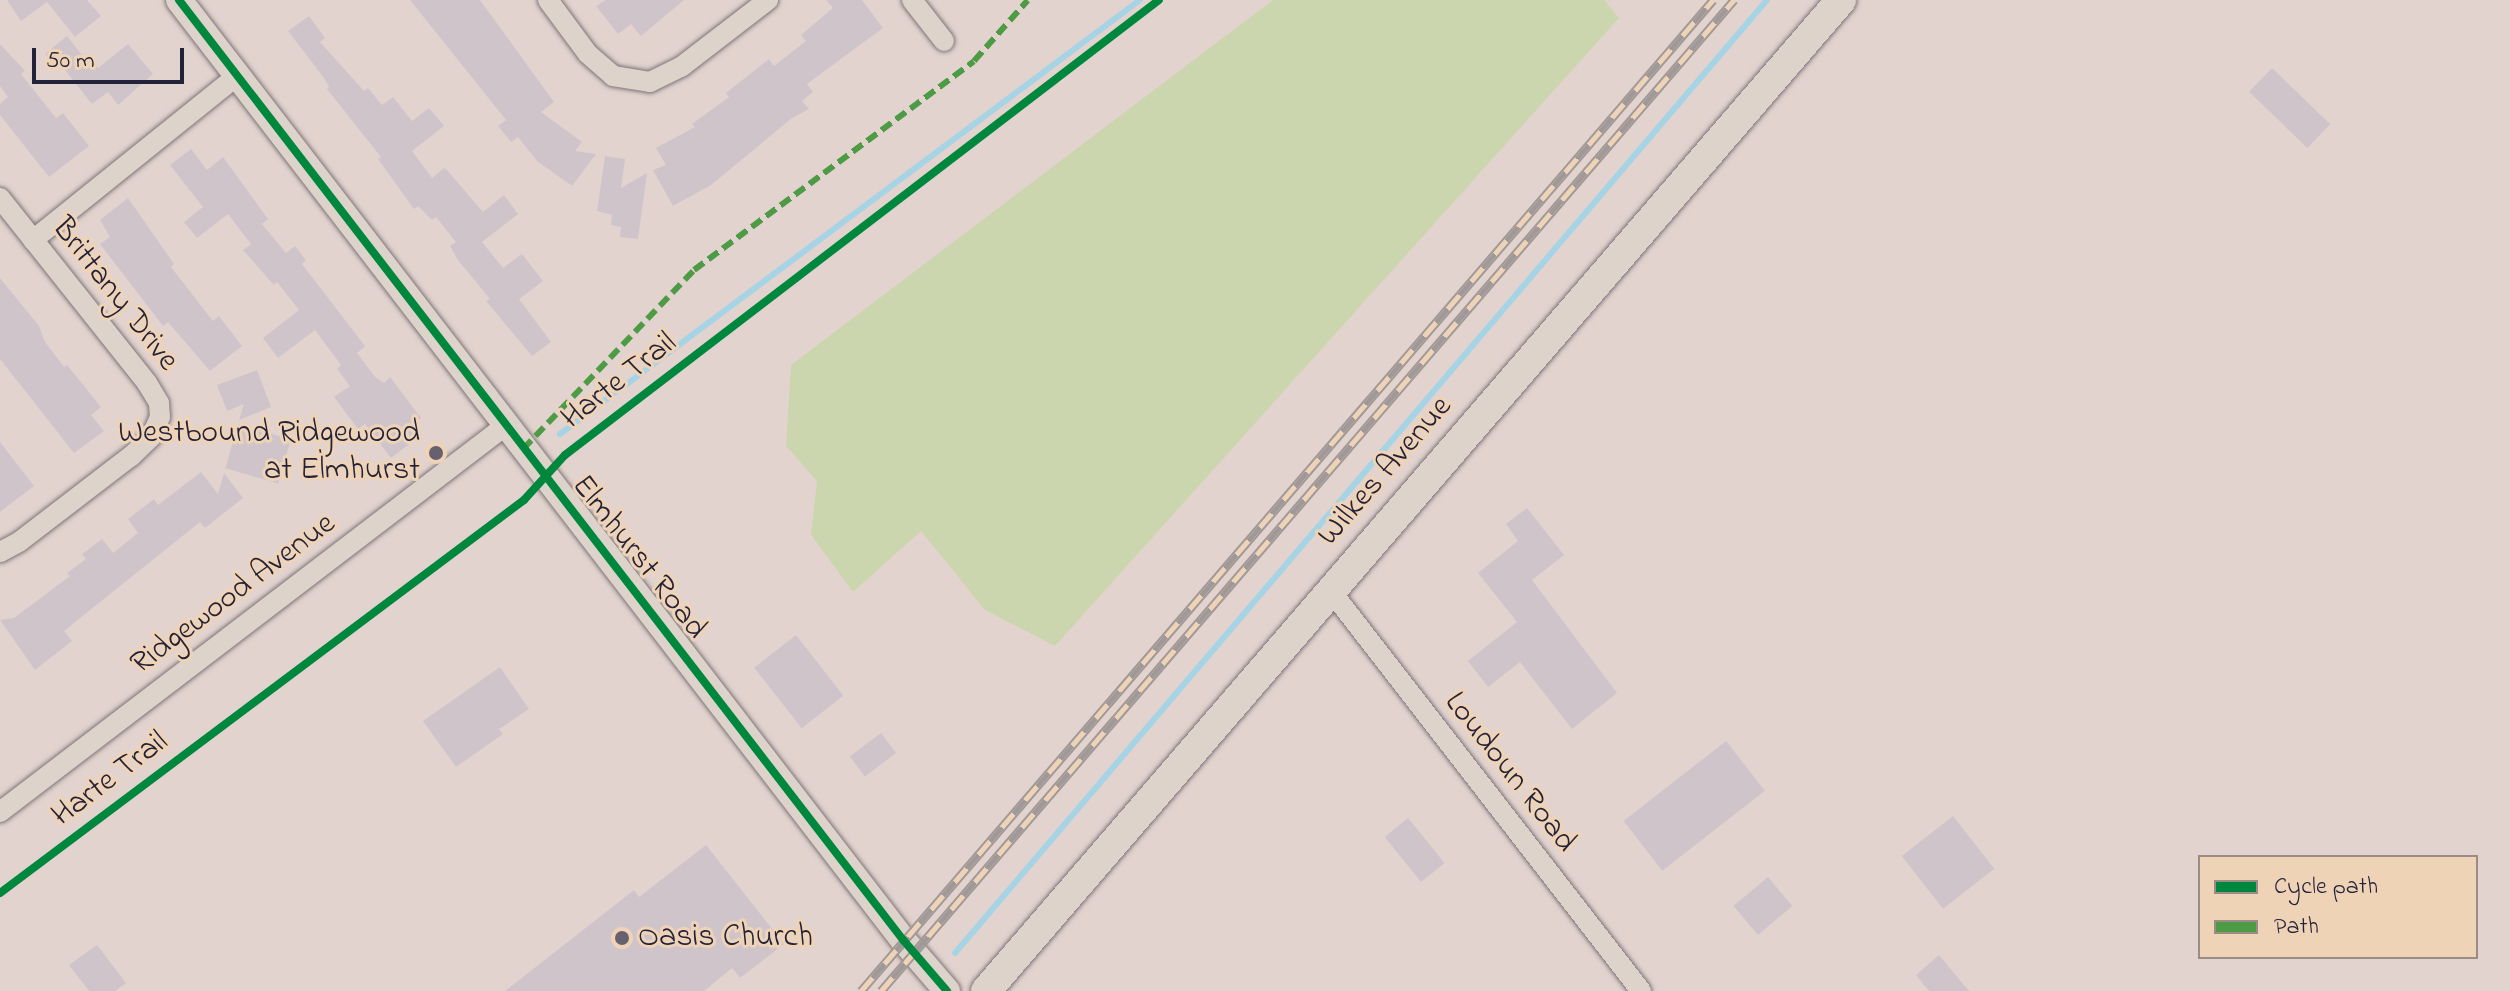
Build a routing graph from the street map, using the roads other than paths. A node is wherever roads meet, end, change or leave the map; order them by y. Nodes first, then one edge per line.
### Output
1 (179, 0) edge
2 (548, 0) edge
3 (768, 0) edge
4 (912, 0) edge
5 (1841, 0) edge
6 (944, 41) dead end
7 (237, 76) junction
8 (0, 198) edge
9 (33, 240) junction
10 (505, 426) junction
11 (0, 552) edge
12 (1331, 591) junction
13 (0, 812) edge
14 (947, 991) edge
15 (986, 991) edge
16 (1641, 991) edge

1 - 7 street, Elmhurst Road
2 - 3 street
4 - 6 street
5 - 12 main road, Wilkes Avenue
7 - 9 street
7 - 10 street, Elmhurst Road
8 - 9 street, Brittany Drive
9 - 11 street, Brittany Drive
10 - 13 street, Ridgewood Avenue
10 - 14 street, Elmhurst Road
12 - 15 main road, Wilkes Avenue
12 - 16 street, Loudoun Road

